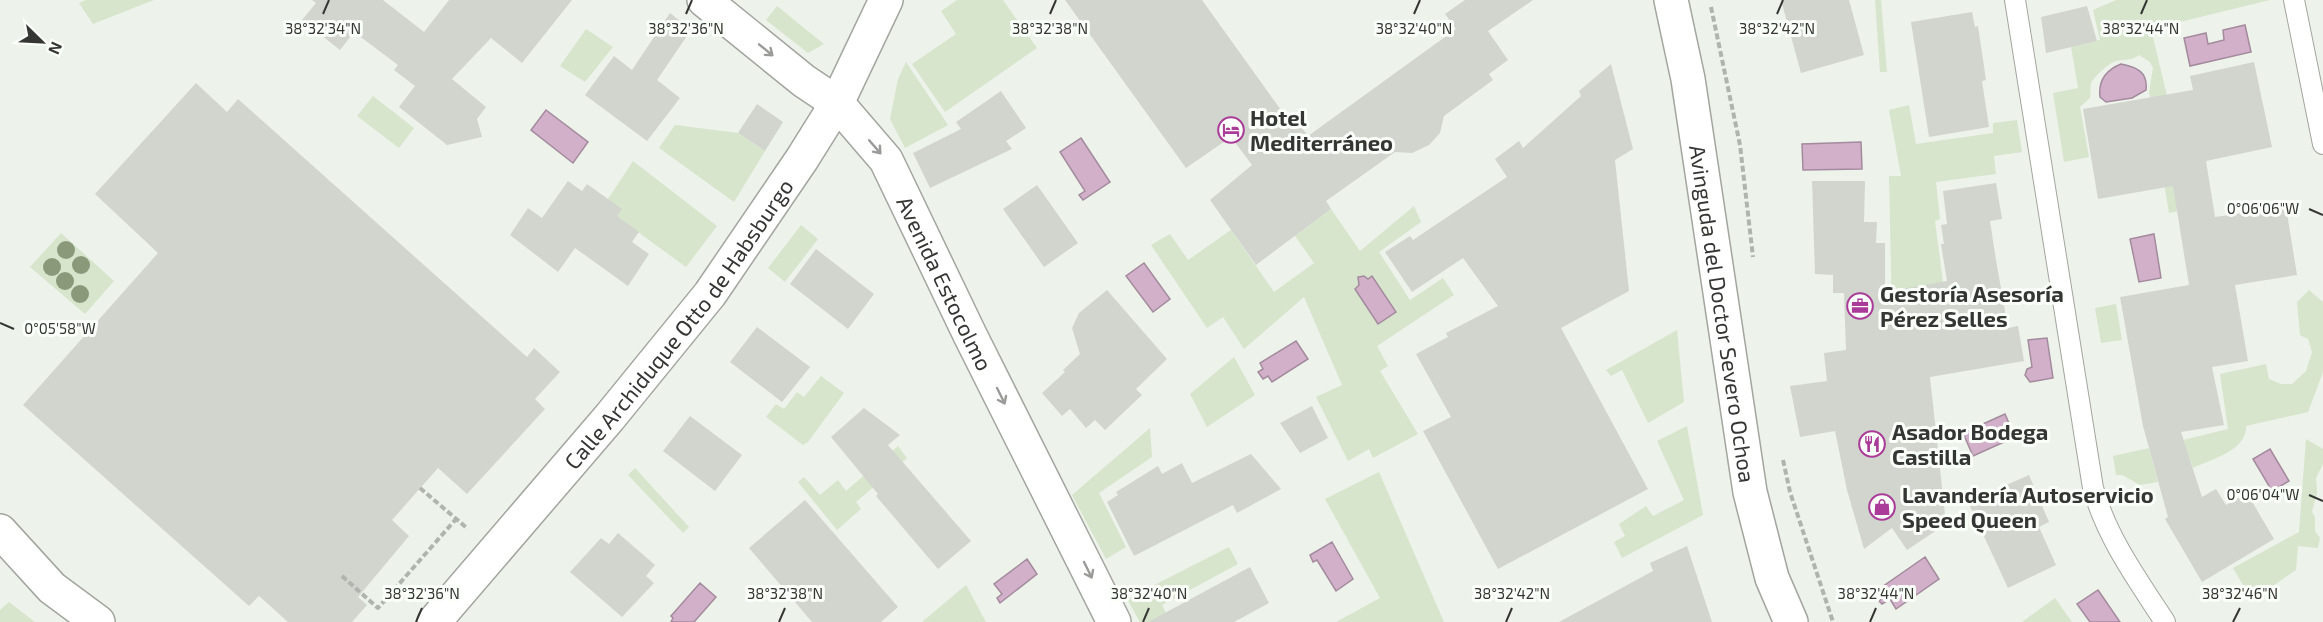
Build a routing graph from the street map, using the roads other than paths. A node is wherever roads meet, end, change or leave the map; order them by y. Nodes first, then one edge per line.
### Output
1 (704, 0) edge
2 (886, 0) edge
3 (1671, 0) edge
4 (2015, 0) edge
5 (2294, 0) edge
6 (837, 103) junction
7 (2323, 144) edge
8 (0, 531) edge
9 (98, 622) edge
10 (434, 622) edge
11 (1114, 622) edge
12 (1791, 622) edge
13 (2165, 622) edge

1 -> 6 street, Avenida Estocolmo
2 - 6 street, Calle Archiduque Otto de Habsburgo
3 - 12 street, Avinguda del Doctor Severo Ochoa
4 - 13 lane
5 - 7 lane
6 - 10 street, Calle Archiduque Otto de Habsburgo
6 -> 11 street, Avenida Estocolmo
8 - 9 street

